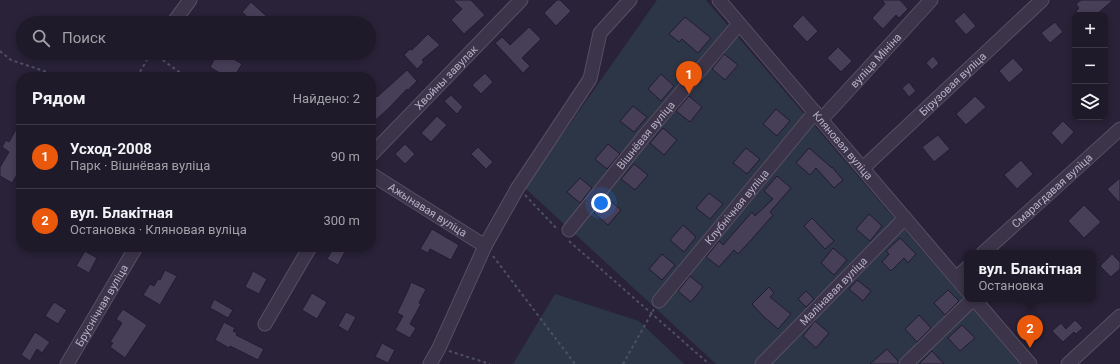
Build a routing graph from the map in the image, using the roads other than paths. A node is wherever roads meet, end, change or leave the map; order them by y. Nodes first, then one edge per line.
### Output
1 (190, 0) edge
2 (522, 0) edge
3 (630, 0) edge
4 (719, 0) edge
5 (930, 0) edge
6 (1042, 0) edge
7 (178, 16) edge
8 (739, 24) junction
9 (818, 116) junction
10 (1120, 129) edge
11 (376, 150) edge
12 (863, 168) junction
13 (376, 177) edge
14 (905, 218) junction
15 (566, 233) road end
16 (485, 246) junction
17 (986, 250) edge
18 (133, 252) edge
19 (307, 252) edge
20 (964, 271) edge
21 (956, 278) junction
22 (964, 287) edge
23 (659, 301) road end
24 (971, 302) edge
25 (977, 302) edge
26 (1120, 316) edge
27 (265, 324) dead end
28 (67, 364) edge
29 (430, 364) edge
30 (762, 364) edge
31 (906, 364) edge
32 (1030, 364) edge
33 (1068, 364) edge

1 - 7 street
2 - 11 street, Хвойны завулак
3 - 16 street
4 - 8 street, Кляновая вуліца
5 - 9 street, вуліца Мініна
6 - 12 street, Бірузовая вуліца
8 - 9 street, Кляновая вуліца
8 - 15 street, Вішнёвая вуліца
9 - 12 street, Кляновая вуліца
9 - 23 street, Клубнічная вуліца
10 - 17 street, Смарагдавая вуліца
12 - 14 street, Кляновая вуліца
13 - 16 street, Ажынавая вуліца
14 - 21 street, Кляновая вуліца
14 - 30 street, Малінавая вуліца
16 - 29 street
18 - 28 street, Бруснічная вуліца
19 - 27 street
20 - 21 street
21 - 22 street, Кляновая вуліца
24 - 31 street
25 - 32 street
26 - 33 street

